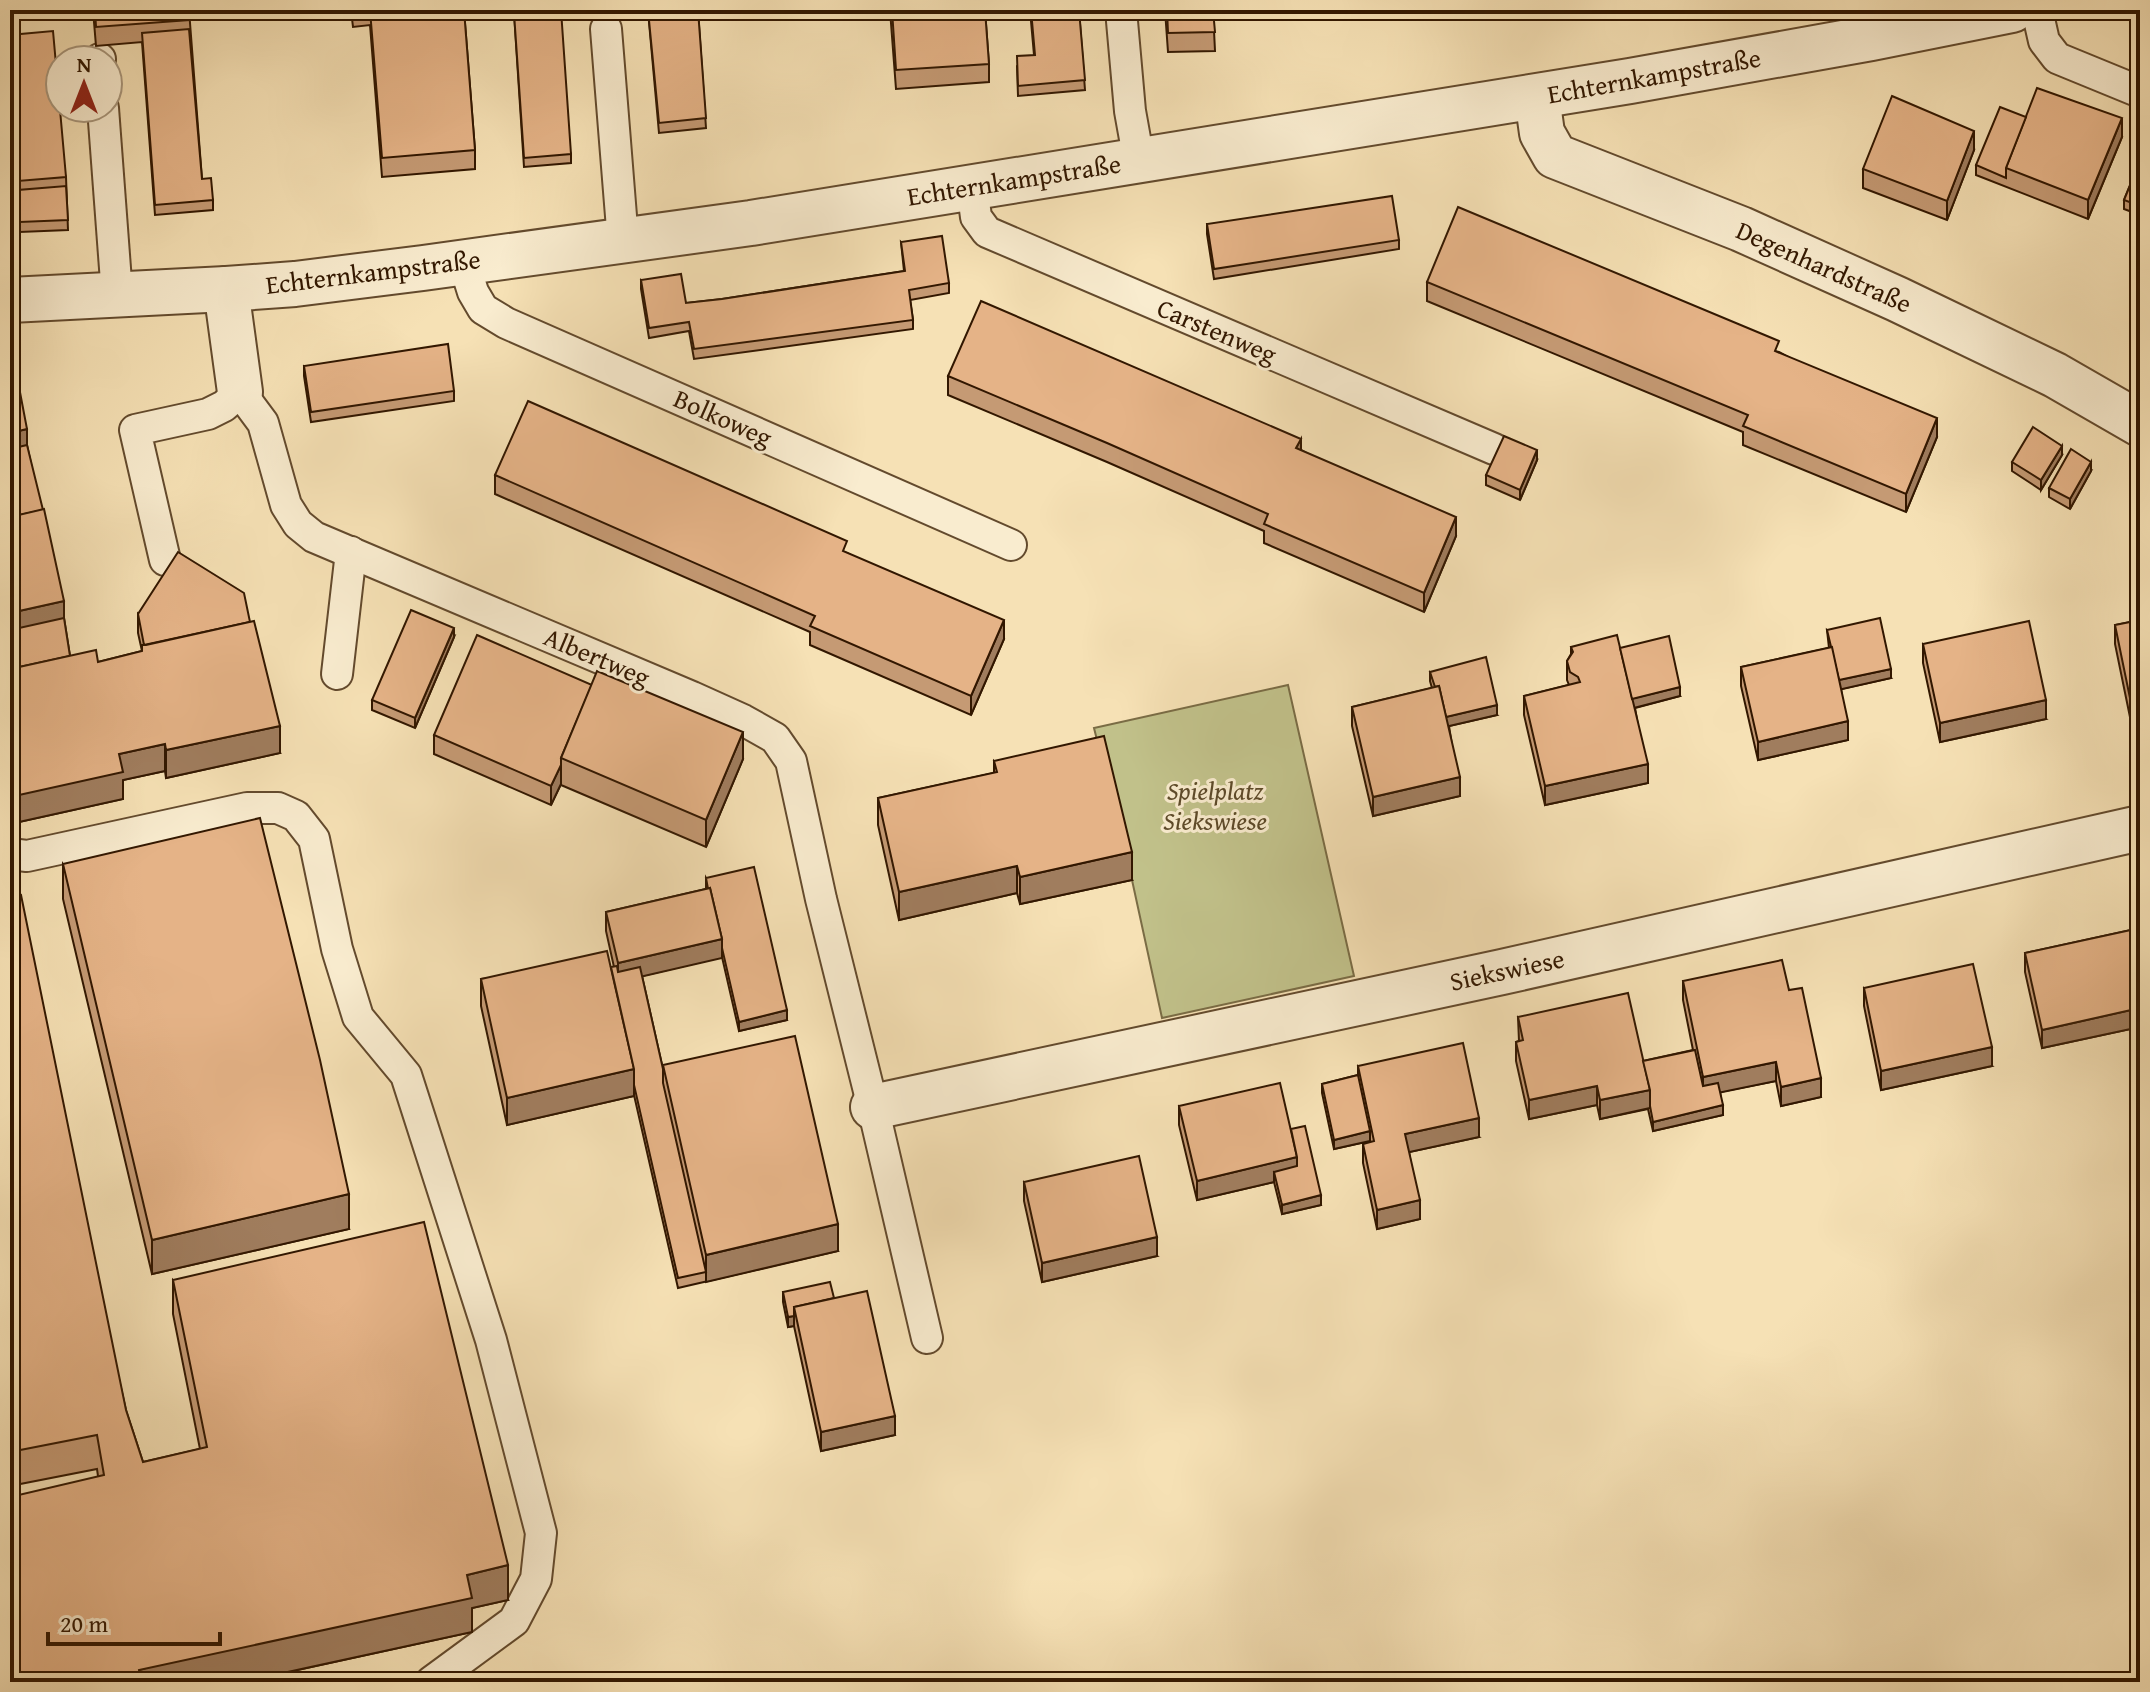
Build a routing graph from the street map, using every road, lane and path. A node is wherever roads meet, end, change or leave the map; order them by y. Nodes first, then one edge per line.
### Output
1 (1121, 10) edge
2 (2012, 10) edge
3 (2037, 10) edge
4 (606, 29) dead end
5 (2140, 92) edge
6 (1537, 97) junction
7 (104, 124) edge
8 (1139, 161) junction
9 (972, 186) junction
10 (623, 241) junction
11 (464, 263) junction
12 (226, 289) junction
13 (117, 295) junction
14 (10, 300) edge
15 (240, 392) junction
16 (2140, 424) edge
17 (1494, 449) edge
18 (1011, 545) dead end
19 (351, 552) junction
20 (165, 560) dead end
21 (337, 674) dead end
22 (2140, 828) edge
23 (10, 854) edge
24 (873, 1107) junction
25 (927, 1338) dead end
26 (431, 1682) edge

1 - 8 lane
2 - 6 street, Echternkampstraße
3 - 5 lane
4 - 10 lane
6 - 8 street, Echternkampstraße
6 - 16 street, Degenhardstraße
7 - 13 lane
8 - 9 street, Echternkampstraße
9 - 10 street, Echternkampstraße
9 - 17 lane, Carstenweg
10 - 11 street, Echternkampstraße
11 - 12 street, Echternkampstraße
11 - 18 lane, Bolkoweg
12 - 13 street, Echternkampstraße
12 - 15 street, Albertweg
13 - 14 street, Echternkampstraße
15 - 19 lane, Albertweg
15 - 20 lane
19 - 21 lane
19 - 24 lane, Albertweg
22 - 24 street, Siekswiese
23 - 26 lane
24 - 25 lane, Albertweg

